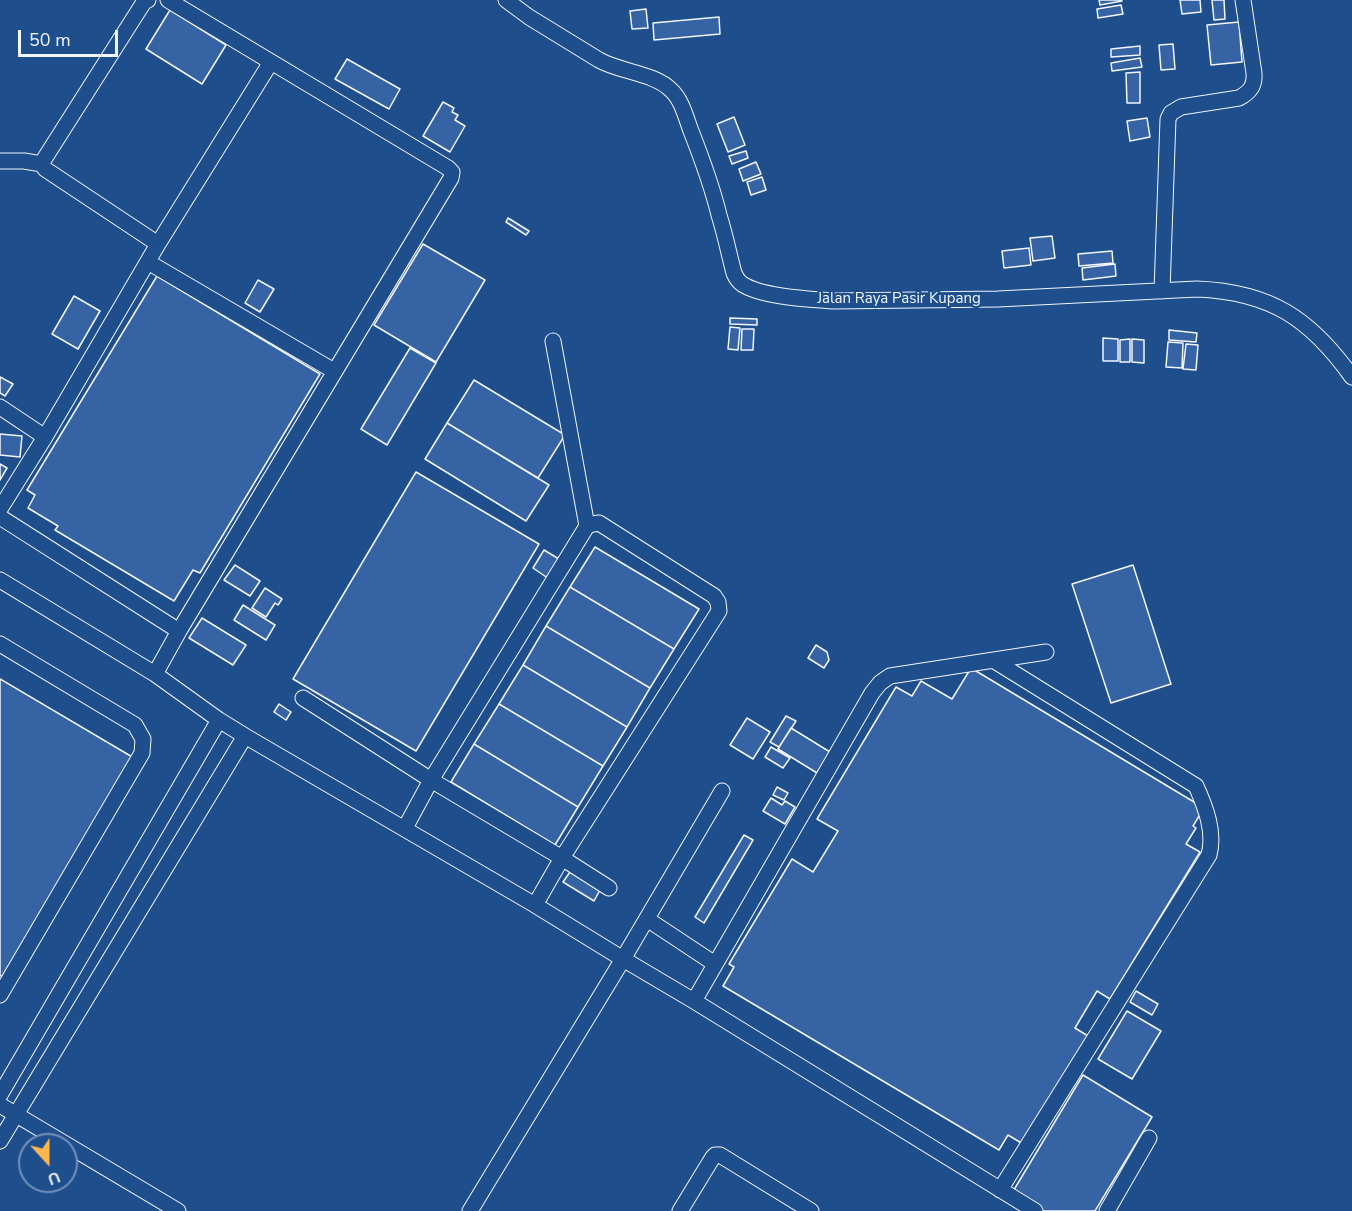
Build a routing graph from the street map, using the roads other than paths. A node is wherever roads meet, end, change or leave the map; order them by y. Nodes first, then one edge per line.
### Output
1 (148, 0) edge
2 (168, 0) edge
3 (506, 0) edge
4 (1243, 0) edge
5 (271, 62) junction
6 (0, 161) edge
7 (42, 164) junction
8 (158, 244) junction
9 (148, 262) junction
10 (1162, 291) junction
11 (554, 341) dead end
12 (334, 371) junction
13 (1352, 377) edge
14 (0, 407) edge
15 (45, 437) junction
16 (0, 509) edge
17 (0, 517) edge
18 (587, 526) junction
19 (0, 580) edge
20 (179, 631) junction
21 (0, 644) edge
22 (1046, 652) dead end
23 (993, 660) junction
24 (155, 674) junction
25 (303, 698) dead end
26 (219, 720) junction
27 (245, 736) junction
28 (431, 780) junction
29 (722, 791) dead end
30 (405, 828) junction
31 (562, 858) junction
32 (609, 888) dead end
33 (535, 904) junction
34 (647, 919) junction
35 (623, 959) junction
36 (715, 964) junction
37 (0, 995) edge
38 (694, 1000) junction
39 (0, 1095) edge
40 (0, 1105) edge
41 (16, 1115) junction
42 (1149, 1138) dead end
43 (0, 1141) edge
44 (1000, 1190) junction
45 (178, 1211) edge
46 (470, 1211) edge
47 (680, 1211) edge
48 (811, 1211) edge
49 (1035, 1211) edge
50 (1107, 1211) edge

1 - 7 street
2 - 5 street
3 - 10 street, Jalan Raya Pasir Kupang
4 - 10 street
5 - 8 street
5 - 12 street
6 - 7 street
7 - 8 street
8 - 9 street
9 - 12 street
9 - 15 street
10 - 13 street, Jalan Raya Pasir Kupang
11 - 18 street
12 - 20 street
14 - 15 street
15 - 16 street
17 - 20 street
18 - 28 street
18 - 31 street
19 - 24 street
20 - 24 street
21 - 37 street
22 - 23 street
23 - 36 street
23 - 44 street
24 - 26 street
25 - 28 street
26 - 27 street
26 - 39 street
27 - 30 street
27 - 41 street
28 - 30 street
28 - 31 street
29 - 34 street
30 - 33 street
31 - 32 street
31 - 33 street
33 - 35 street
34 - 35 street
34 - 36 street
35 - 38 street
35 - 46 street
36 - 38 street
38 - 44 street
40 - 41 street
41 - 43 street
41 - 45 street
42 - 50 street
44 - 49 street
47 - 48 street

